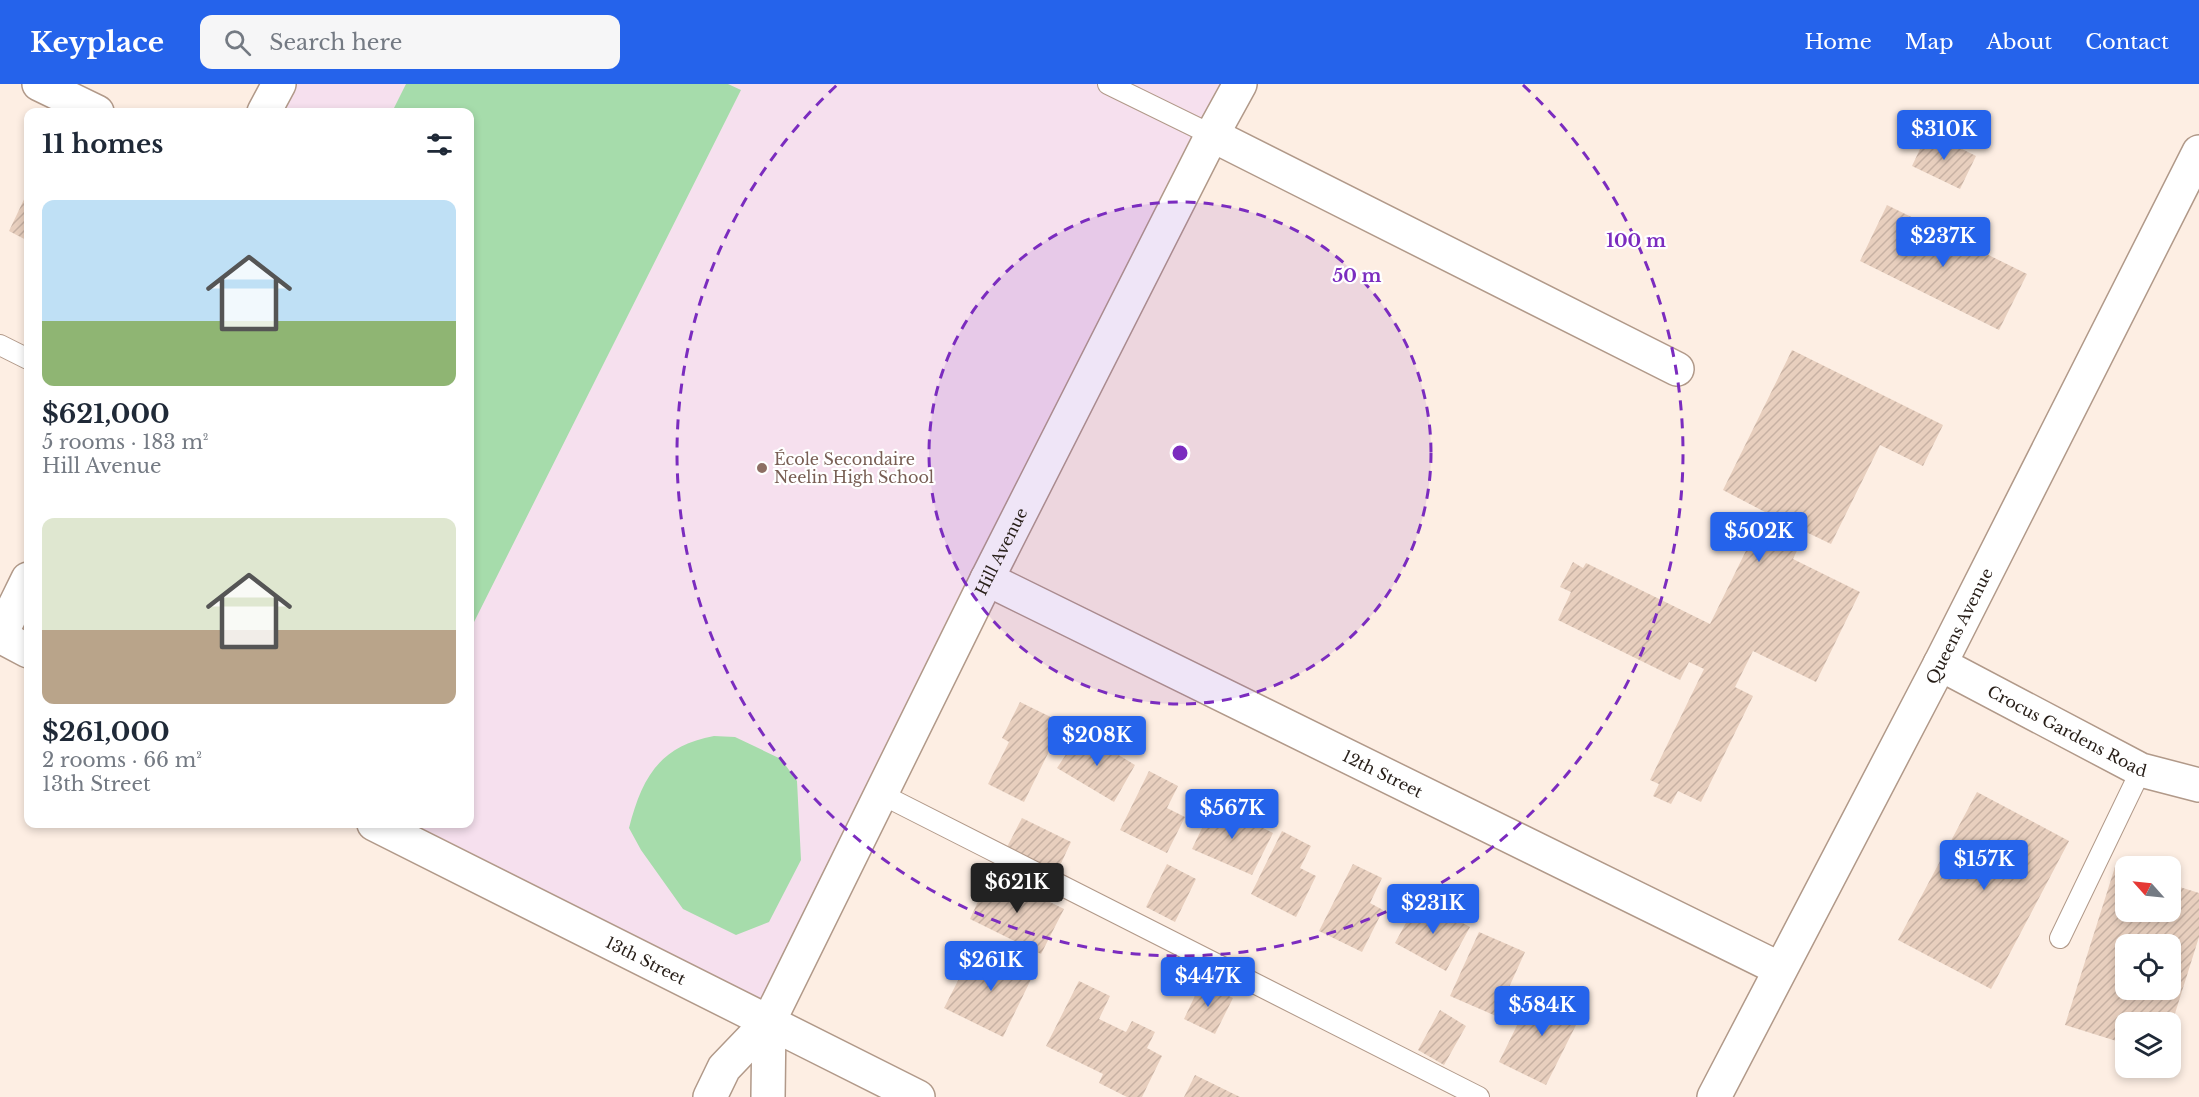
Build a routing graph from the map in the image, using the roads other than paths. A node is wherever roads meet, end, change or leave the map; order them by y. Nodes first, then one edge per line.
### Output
1 (39, 84) edge
2 (279, 84) edge
3 (1108, 84) edge
4 (1240, 84) edge
5 (89, 108) edge
6 (266, 108) edge
7 (1212, 135) junction
8 (2199, 152) edge
9 (0, 345) edge
10 (24, 357) edge
11 (1677, 369) dead end
12 (987, 579) junction
13 (24, 587) edge
14 (0, 636) edge
15 (24, 649) edge
16 (1940, 664) junction
17 (2141, 770) junction
18 (2199, 785) edge
19 (881, 794) junction
20 (382, 828) edge
21 (2060, 938) dead end
22 (1780, 969) junction
23 (769, 1021) junction
24 (710, 1097) edge
25 (768, 1097) edge
26 (918, 1097) edge
27 (1479, 1097) edge
28 (1714, 1097) edge

1 - 5 street
2 - 6 street
3 - 7 lane
4 - 7 street, Hill Avenue
7 - 11 street
7 - 12 street, Hill Avenue
8 - 16 street, Queens Avenue
9 - 10 lane
12 - 19 street, Hill Avenue
12 - 22 street, 12th Street
13 - 14 street
14 - 15 street
16 - 17 street, Crocus Gardens Road
16 - 22 street, Queens Avenue
17 - 18 street, Crocus Gardens Road
17 - 21 lane
19 - 23 street, Hill Avenue
19 - 27 lane
20 - 23 street, 13th Street
22 - 28 street, Queens Avenue
23 - 24 street
23 - 25 street
23 - 26 street, 13th Street

